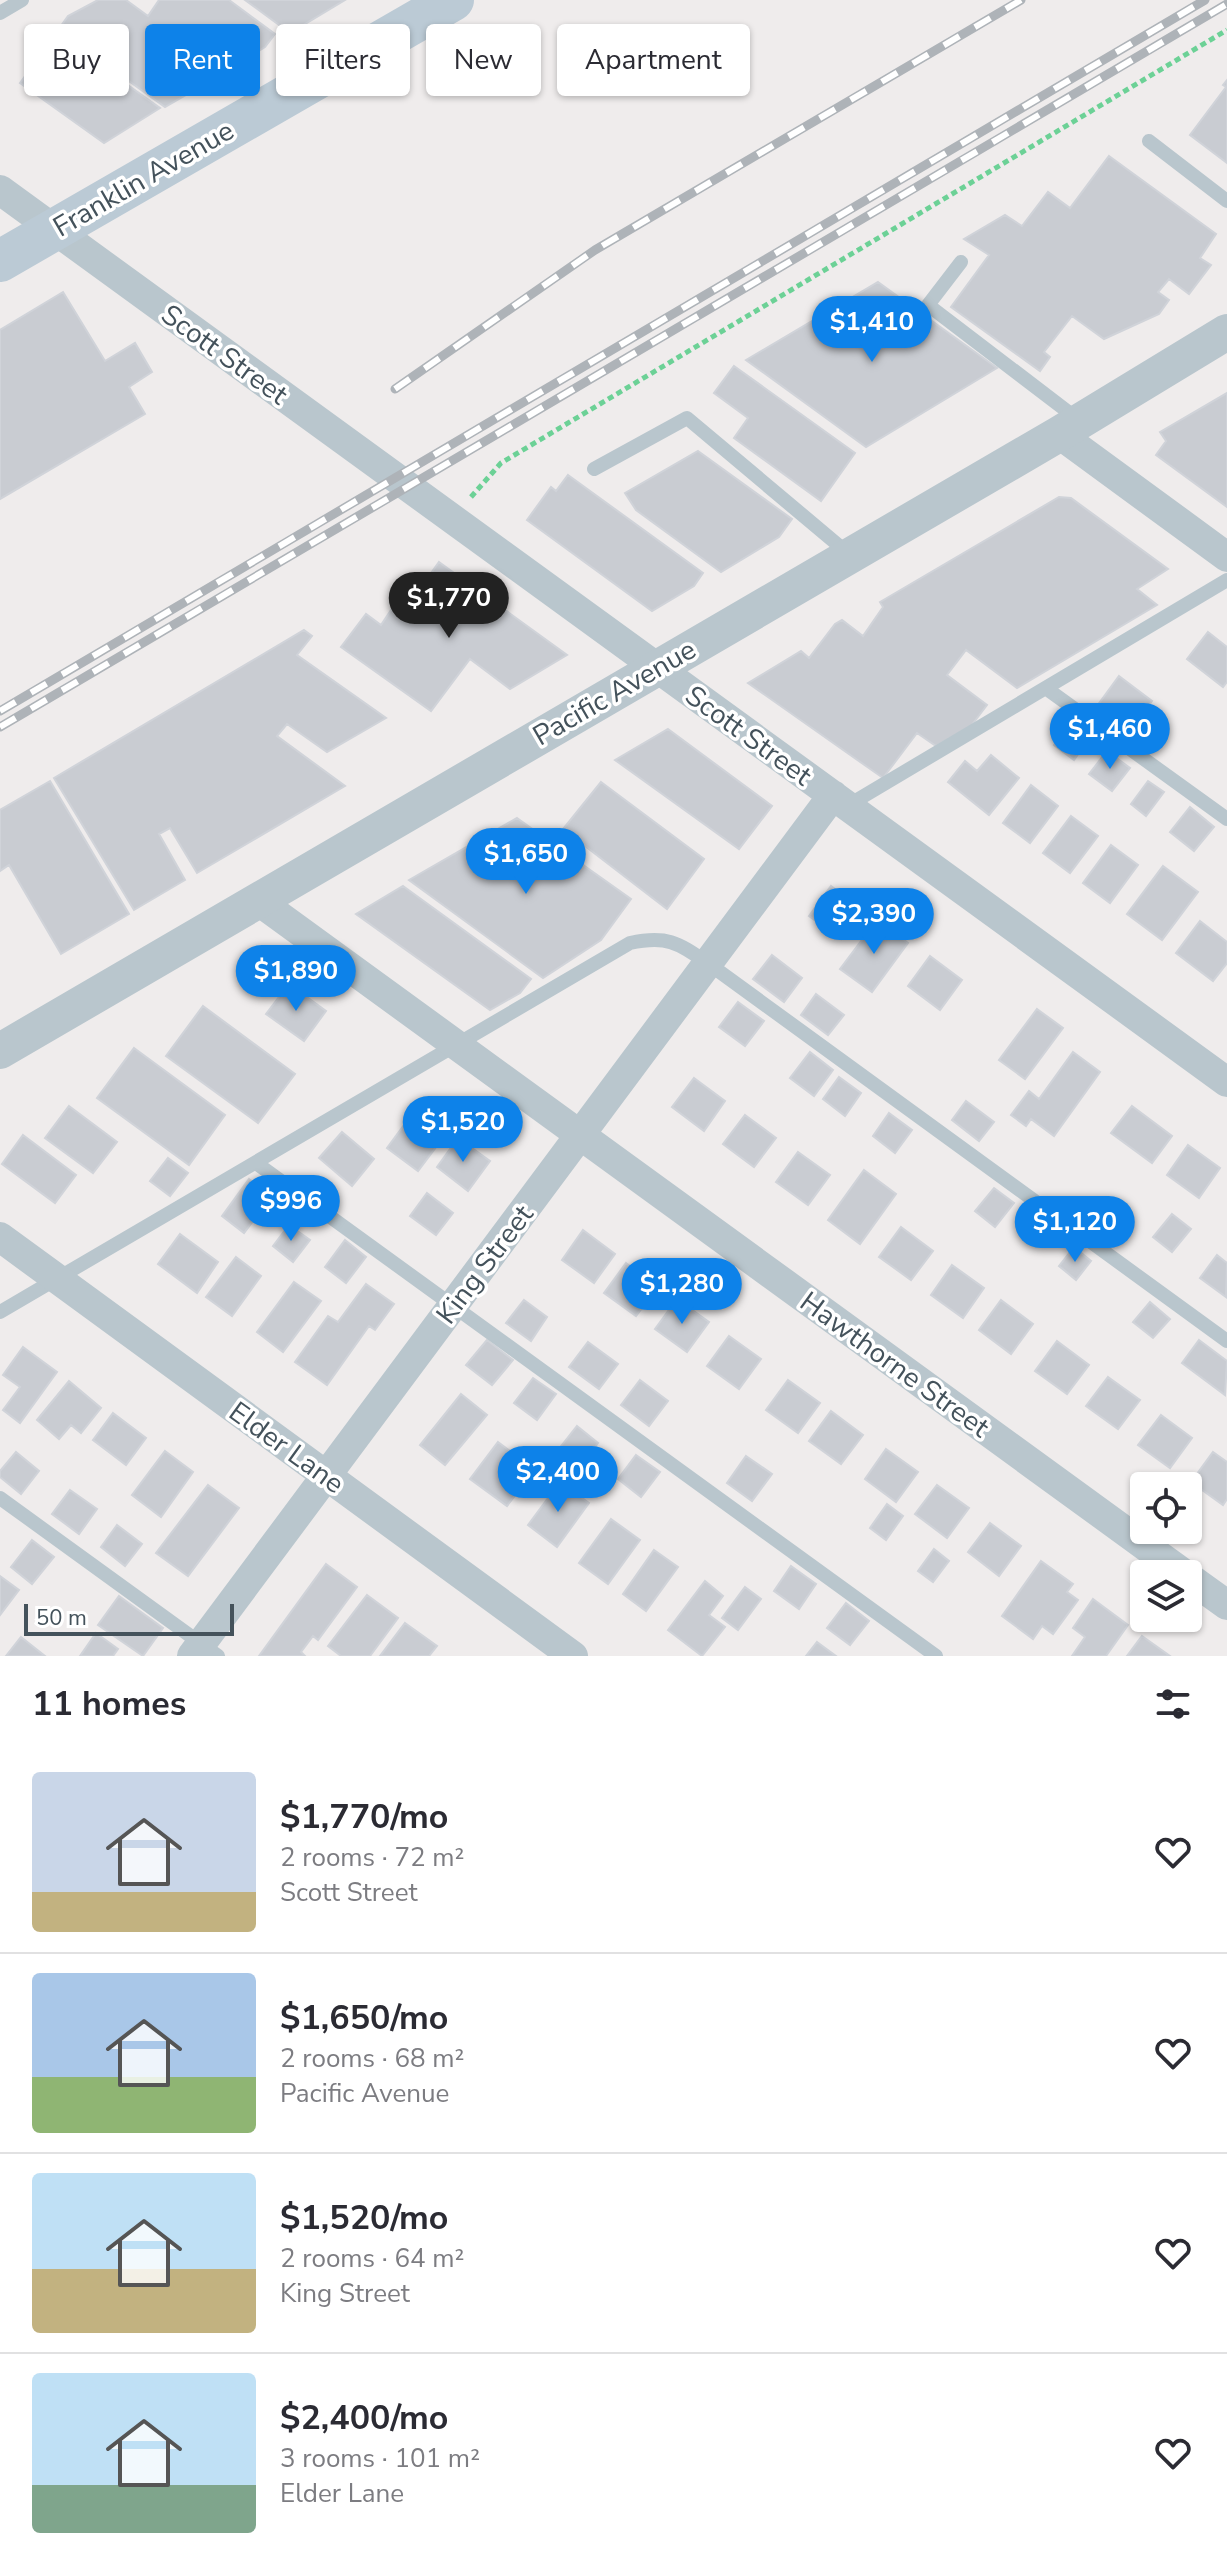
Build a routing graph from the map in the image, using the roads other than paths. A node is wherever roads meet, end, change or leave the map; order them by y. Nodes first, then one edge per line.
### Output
1 (22, 0) edge
2 (453, 0) edge
3 (0, 13) edge
4 (1149, 141) dead end
5 (0, 190) edge
6 (1227, 201) edge
7 (54, 229) junction
8 (0, 261) edge
9 (961, 262) dead end
10 (1227, 332) edge
11 (1070, 428) junction
12 (594, 469) dead end
13 (850, 555) junction
14 (1227, 557) edge
15 (1227, 580) edge
16 (656, 667) junction
17 (1047, 689) junction
18 (840, 801) junction
19 (1227, 819) edge
20 (257, 900) junction
21 (709, 964) junction
22 (458, 1046) junction
23 (0, 1051) edge
24 (1227, 1082) edge
25 (580, 1136) junction
26 (256, 1163) junction
27 (0, 1237) edge
28 (57, 1279) junction
29 (453, 1306) junction
30 (0, 1312) edge
31 (1227, 1341) edge
32 (325, 1475) junction
33 (0, 1498) edge
34 (1164, 1560) edge
35 (1202, 1587) edge
36 (1227, 1605) edge
37 (204, 1652) edge
38 (573, 1656) edge
39 (936, 1656) edge

1 - 3 lane
2 - 7 main road, Franklin Avenue
4 - 6 lane
5 - 7 street, Scott Street
7 - 8 main road, Franklin Avenue
7 - 16 street, Scott Street
9 - 11 lane
10 - 11 street, Pacific Avenue
11 - 13 street, Pacific Avenue
11 - 14 street
12 - 13 lane
13 - 16 street, Pacific Avenue
15 - 17 lane
16 - 18 street, Scott Street
16 - 20 street, Pacific Avenue
17 - 18 lane
17 - 19 lane
18 - 21 street, King Street
18 - 24 street, Scott Street
20 - 22 street, Hawthorne Street
20 - 23 street, Pacific Avenue
21 - 22 lane
21 - 25 street, King Street
21 - 31 lane
22 - 25 street, Hawthorne Street
22 - 26 lane
25 - 29 street, King Street
25 - 34 street, Hawthorne Street
26 - 28 lane
26 - 29 lane
27 - 28 street, Elder Lane
28 - 30 lane
28 - 32 street, Elder Lane
29 - 32 street, King Street
29 - 39 lane
32 - 37 street, King Street
32 - 38 street, Elder Lane
33 - 37 lane
35 - 36 street, Hawthorne Street

